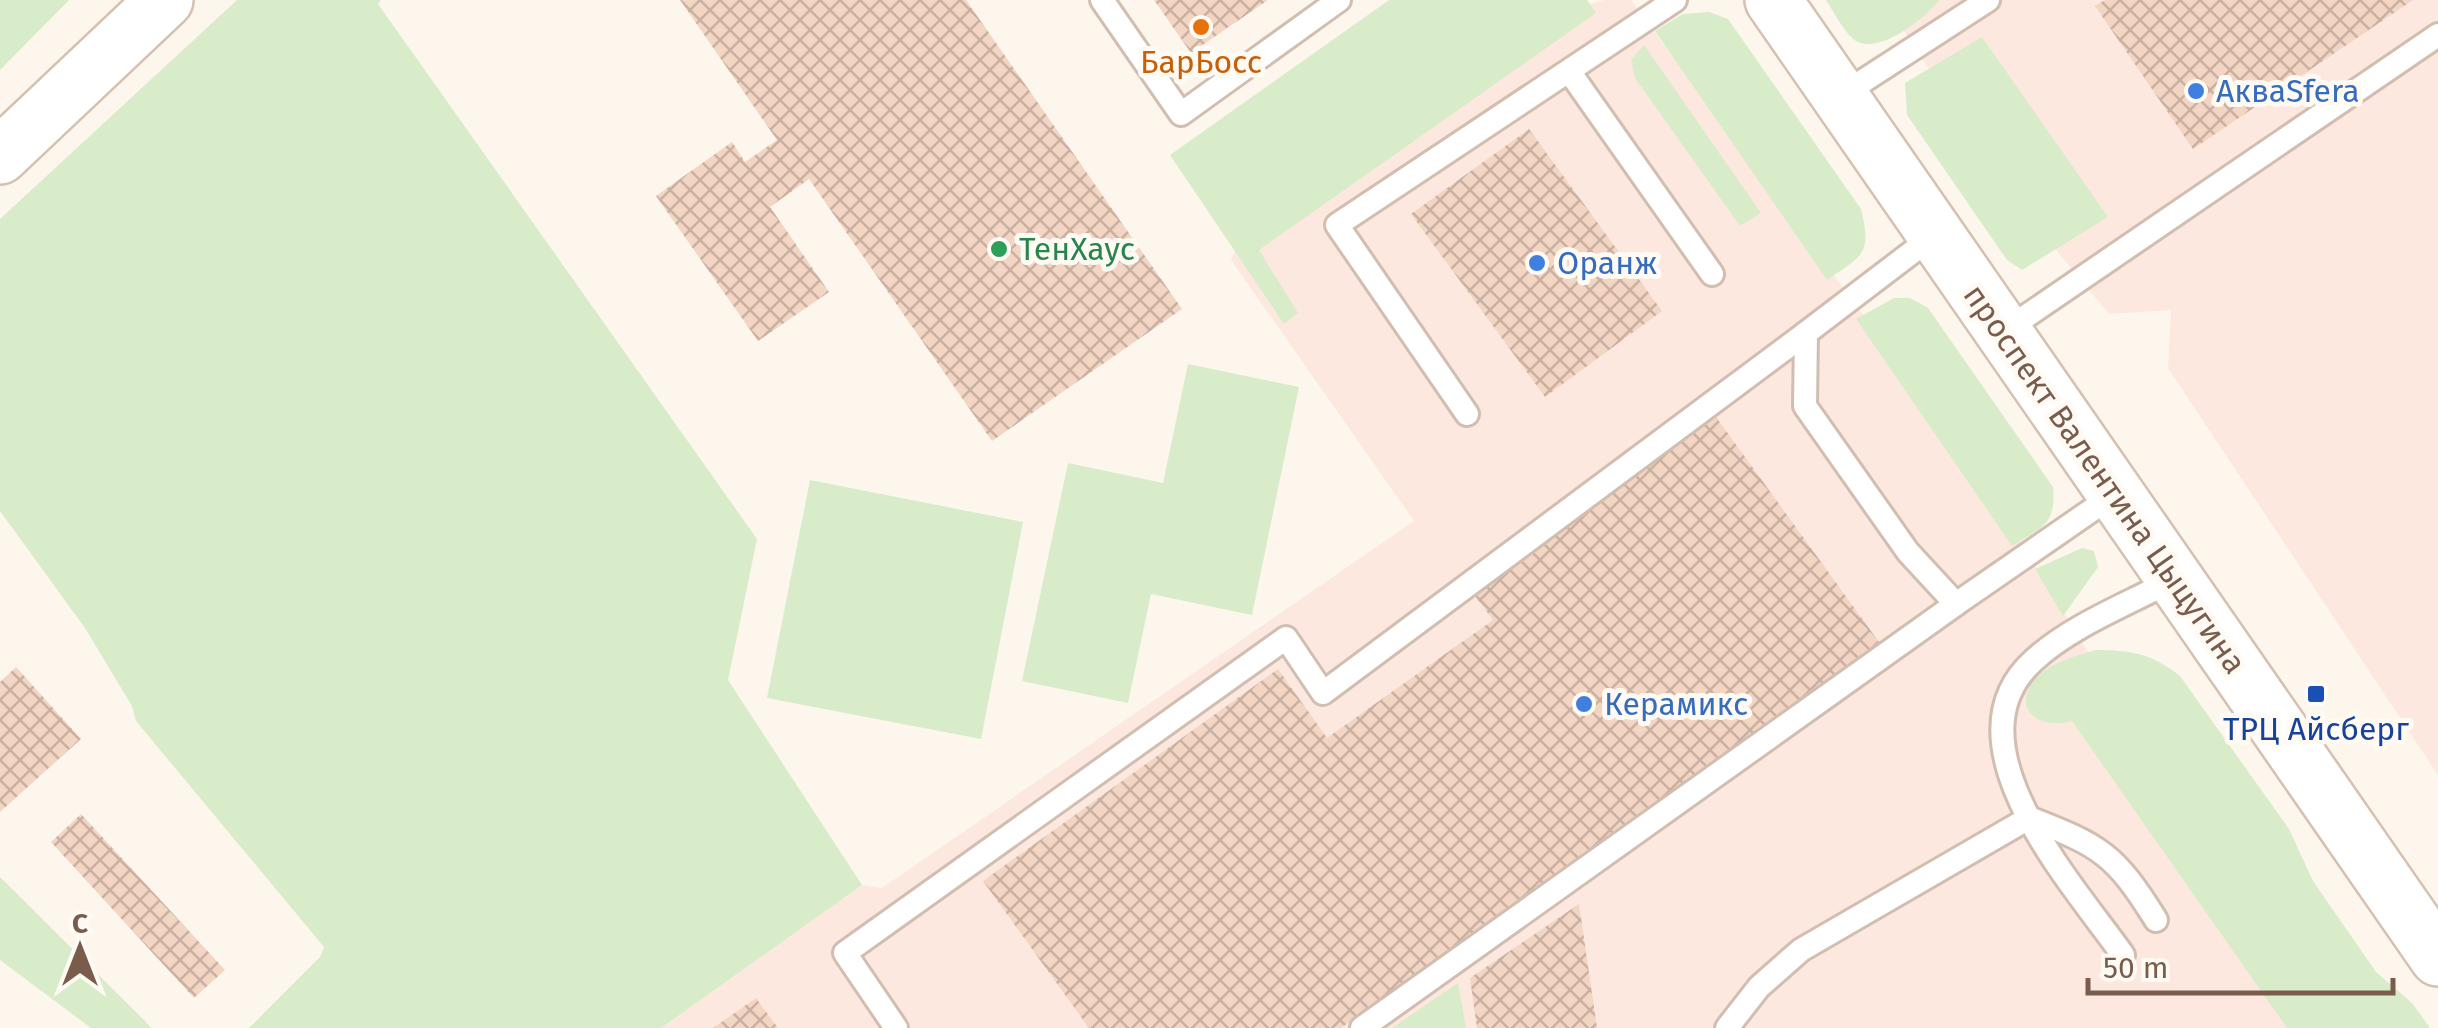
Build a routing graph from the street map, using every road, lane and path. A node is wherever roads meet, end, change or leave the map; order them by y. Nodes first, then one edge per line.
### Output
1 (165, 0) edge
2 (1102, 0) edge
3 (1338, 0) edge
4 (1675, 0) edge
5 (1773, 0) edge
6 (1988, 0) edge
7 (2438, 36) edge
8 (1571, 74) junction
9 (1840, 96) junction
10 (0, 156) edge
11 (1936, 234) junction
12 (1712, 274) dead end
13 (2003, 332) junction
14 (1806, 333) junction
15 (1466, 414) dead end
16 (2114, 494) junction
17 (2174, 579) junction
18 (1956, 604) junction
19 (2029, 818) junction
20 (2156, 920) dead end
21 (2123, 955) dead end
22 (2438, 958) edge
23 (896, 1028) edge
24 (1362, 1028) edge
25 (1727, 1028) edge

1 - 10 street
2 - 3 lane
4 - 8 lane
5 - 9 street, проспект Валентина Цыцугина
6 - 9 lane
7 - 13 lane
8 - 12 lane
8 - 15 lane
9 - 11 street, проспект Валентина Цыцугина
11 - 13 street, проспект Валентина Цыцугина
11 - 14 lane
13 - 16 street, проспект Валентина Цыцугина
14 - 18 lane
14 - 23 lane
16 - 17 street, проспект Валентина Цыцугина
16 - 18 lane
17 - 19 lane
17 - 22 street, проспект Валентина Цыцугина
18 - 24 lane
19 - 20 lane
19 - 21 lane
19 - 25 lane

